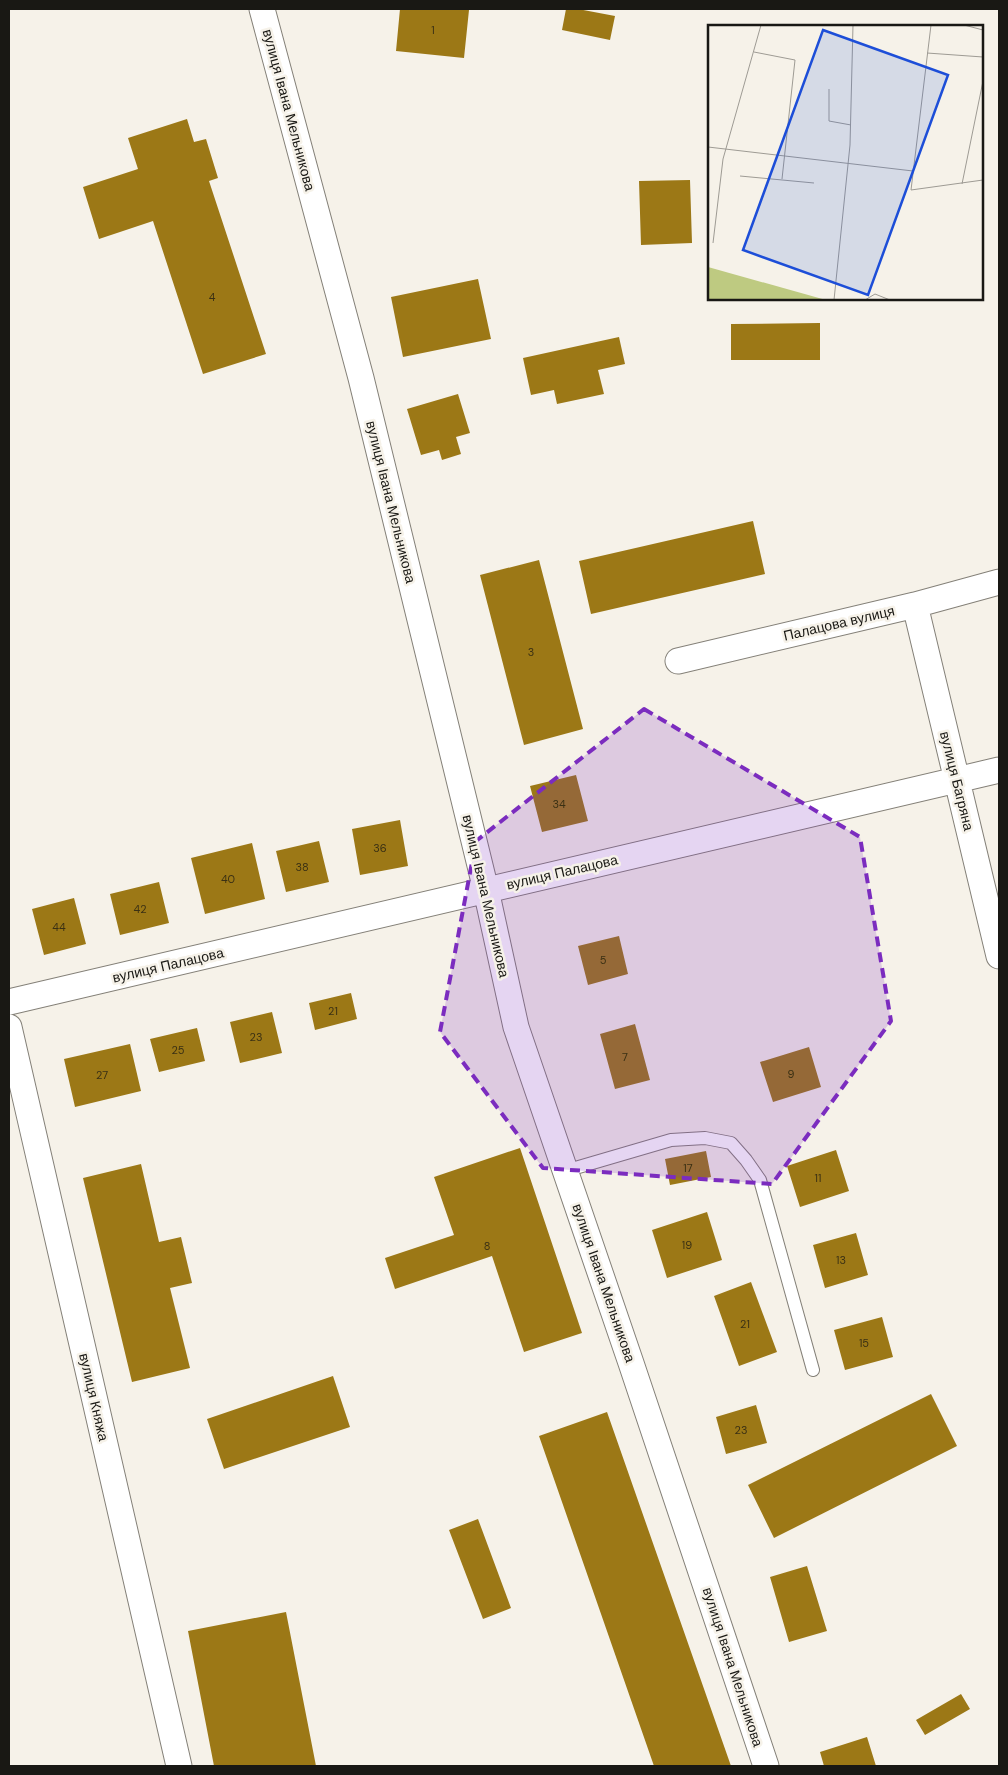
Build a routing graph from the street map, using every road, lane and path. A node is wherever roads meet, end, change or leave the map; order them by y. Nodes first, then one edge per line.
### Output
1 (262, 9) edge
2 (999, 582) edge
3 (915, 605) junction
4 (678, 662) dead end
5 (999, 770) edge
6 (957, 781) junction
7 (486, 890) junction
8 (999, 956) edge
9 (9, 1002) edge
10 (9, 1028) edge
11 (565, 1171) junction
12 (813, 1370) dead end
13 (179, 1766) edge
14 (766, 1766) edge

1 - 7 street, вулиця Івана Мельникова
2 - 3 street, Палацова вулиця
3 - 4 street, Палацова вулиця
3 - 6 street, вулиця Багряна
5 - 6 street, вулиця Палацова
6 - 7 street, вулиця Палацова
6 - 8 street, вулиця Багряна
7 - 9 street, вулиця Палацова
7 - 11 street, вулиця Івана Мельникова
10 - 13 street, вулиця Княжа
11 - 12 lane
11 - 14 street, вулиця Івана Мельникова

